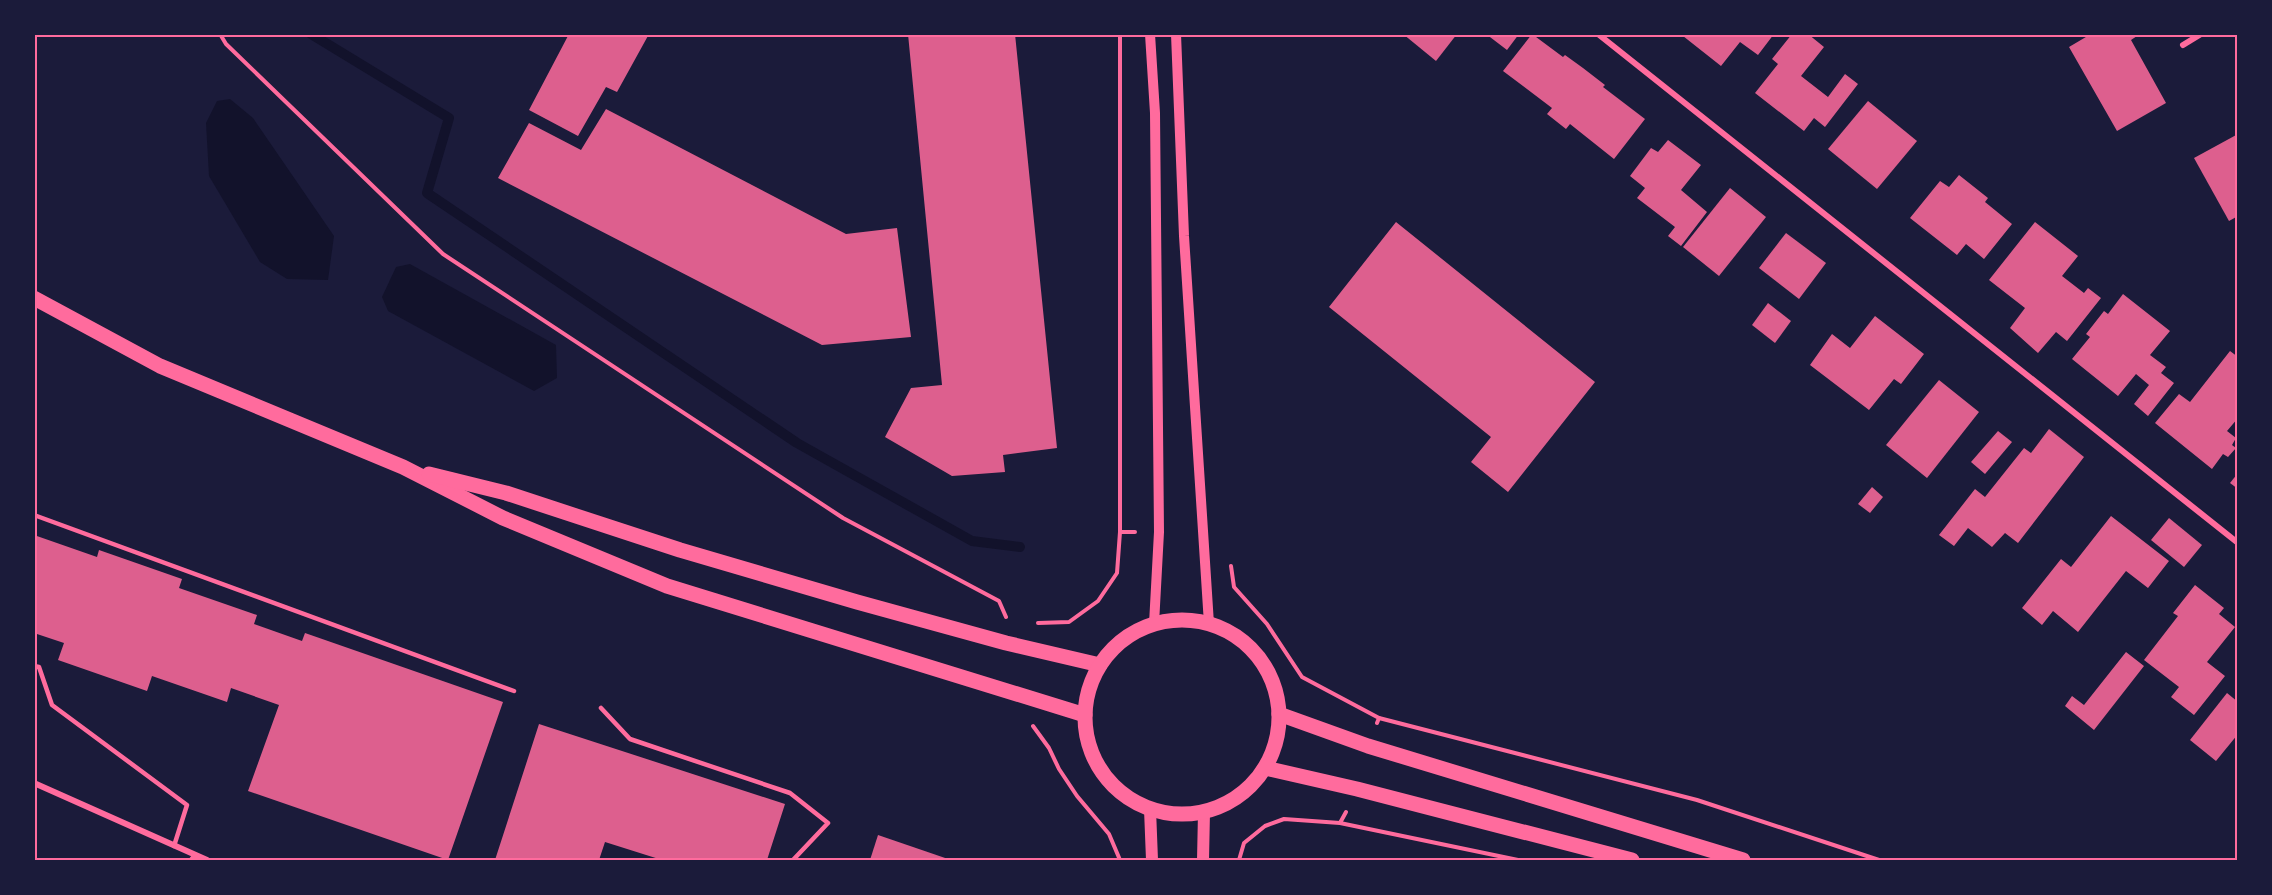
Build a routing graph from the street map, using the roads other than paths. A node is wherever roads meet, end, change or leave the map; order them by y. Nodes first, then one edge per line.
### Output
1 (1150, 34) edge
2 (1176, 34) edge
3 (1598, 34) edge
4 (2201, 34) edge
5 (2183, 45) dead end
6 (34, 298) edge
7 (403, 467) junction
8 (34, 515) edge
9 (2238, 543) edge
10 (1154, 624) junction
11 (1209, 624) junction
12 (1100, 665) junction
13 (34, 666) edge
14 (514, 691) dead end
15 (601, 708) dead end
16 (1279, 714) junction
17 (1085, 716) junction
18 (1265, 768) junction
19 (34, 783) edge
20 (1150, 809) junction
21 (1204, 812) junction
22 (174, 846) junction
23 (193, 858) edge
24 (207, 861) edge
25 (793, 861) edge
26 (1152, 861) edge
27 (1203, 861) edge
28 (1632, 861) edge
29 (1743, 861) edge

1 - 10 street
2 - 11 street
3 - 9 street
4 - 5 street
6 - 7 main road
7 - 12 main road
7 - 17 main road
8 - 14 lane
10 - 11 main road
10 - 12 main road
11 - 16 main road
12 - 17 main road
13 - 22 lane
15 - 25 lane
16 - 18 main road
16 - 29 main road
17 - 20 main road
18 - 21 main road
18 - 28 main road
19 - 22 street
20 - 21 main road
20 - 26 main road
21 - 27 main road
22 - 23 street
23 - 24 street

